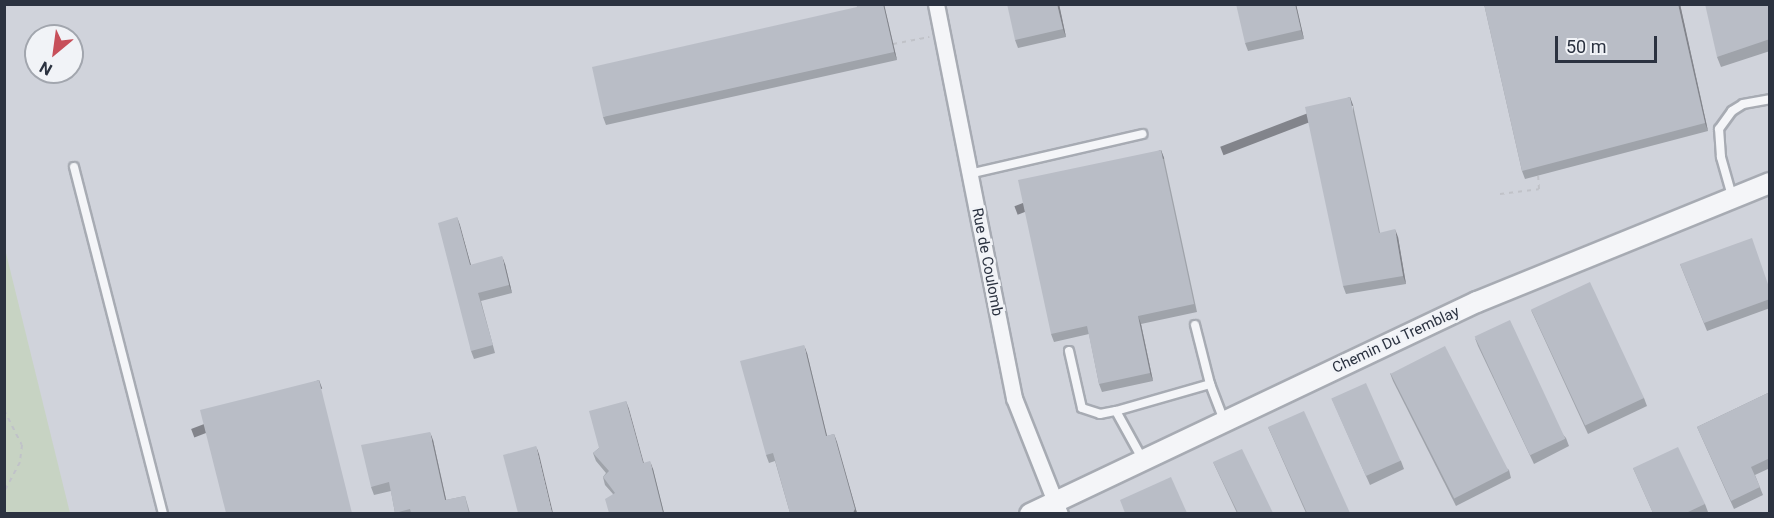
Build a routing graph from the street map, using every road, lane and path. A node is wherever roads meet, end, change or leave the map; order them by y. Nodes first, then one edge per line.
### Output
1 (936, 4) edge
2 (942, 34) junction
3 (893, 44) edge
4 (1770, 99) edge
5 (1142, 134) dead end
6 (74, 167) dead end
7 (969, 174) junction
8 (1538, 176) edge
9 (1770, 183) edge
10 (1500, 194) dead end
11 (1732, 196) junction
12 (1195, 325) dead end
13 (1068, 351) dead end
14 (1210, 384) junction
15 (4, 410) edge
16 (1116, 411) junction
17 (1224, 422) junction
18 (1143, 461) junction
19 (4, 492) edge
20 (1057, 508) edge
21 (163, 513) edge
22 (1030, 513) edge

1 - 2 street, Rue de Coulomb
2 - 3 path
2 - 7 street, Rue de Coulomb
4 - 11 lane
5 - 7 lane
6 - 21 lane
7 - 20 street, Rue de Coulomb
8 - 10 path
9 - 11 street, Chemin Du Tremblay
11 - 17 street, Chemin Du Tremblay
12 - 14 lane
13 - 16 lane
14 - 16 lane
14 - 17 lane
15 - 19 path
16 - 18 lane
17 - 18 street, Chemin Du Tremblay
18 - 20 street, Chemin Du Tremblay
20 - 22 street, Chemin Du Tremblay

